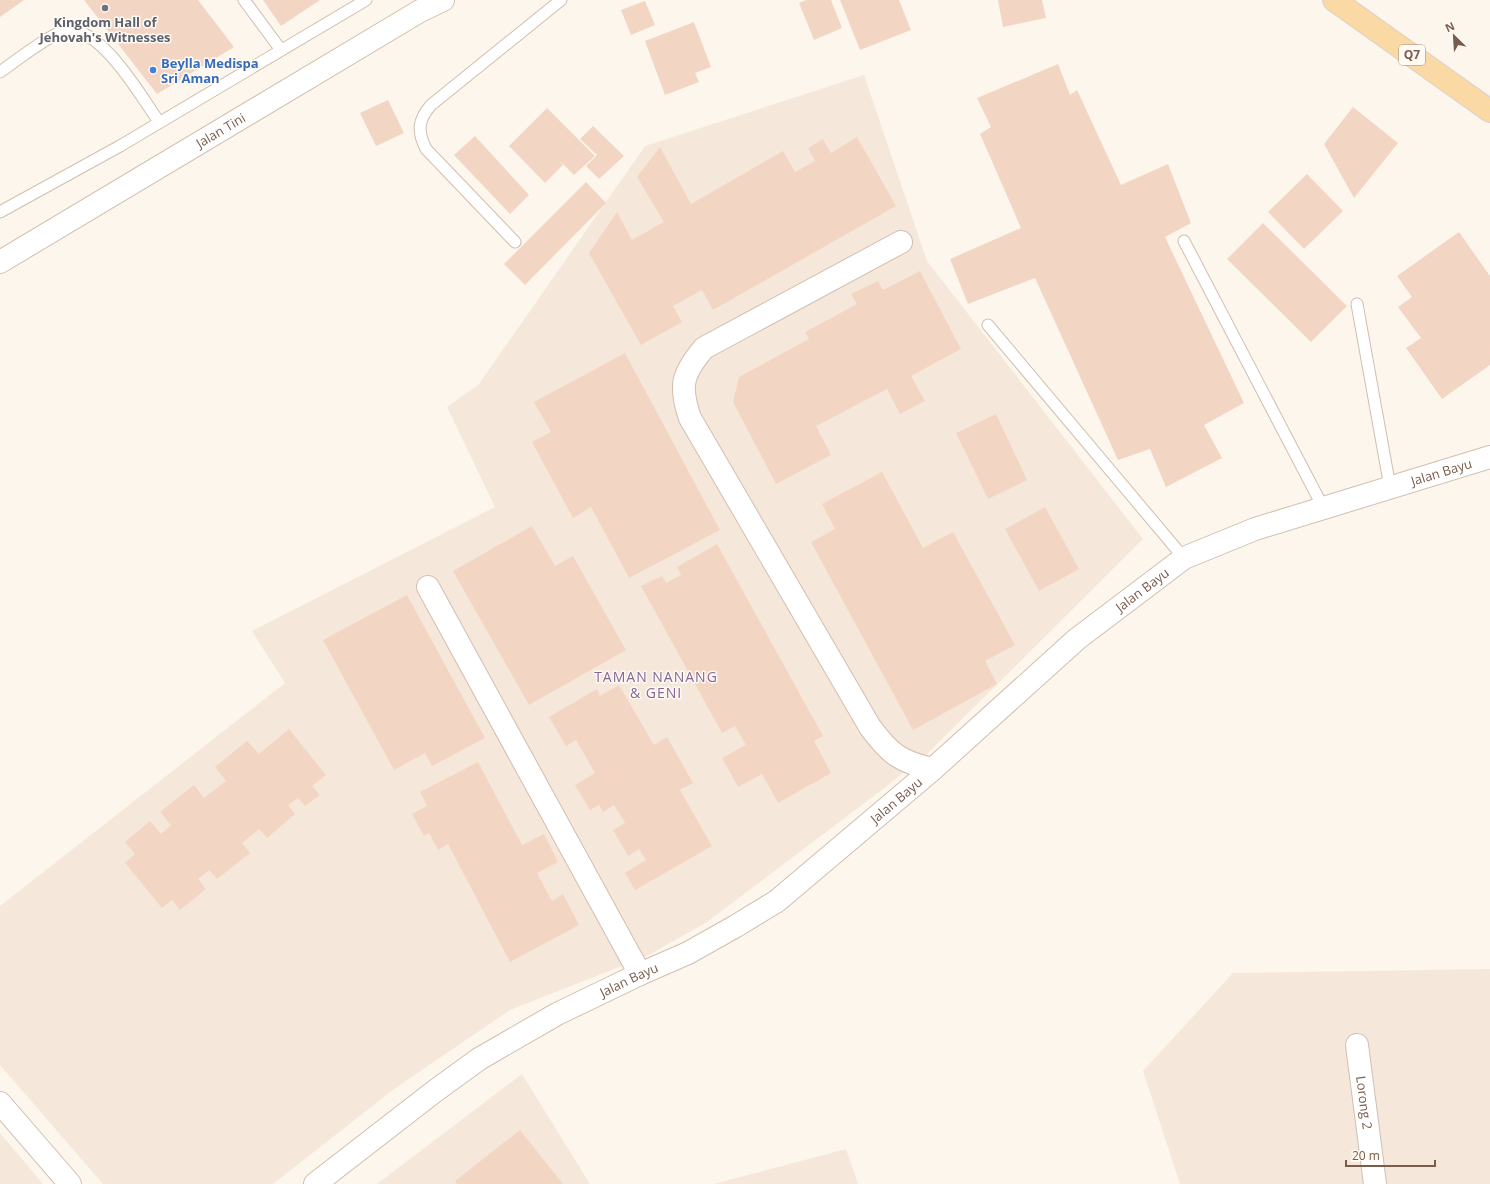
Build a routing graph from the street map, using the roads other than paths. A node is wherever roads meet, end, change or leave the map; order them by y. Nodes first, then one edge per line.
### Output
1 (244, 0) edge
2 (366, 0) edge
3 (442, 0) edge
4 (561, 0) edge
5 (1334, 0) edge
6 (281, 50) junction
7 (0, 72) edge
8 (1490, 110) edge
9 (159, 122) junction
10 (0, 212) edge
11 (1184, 241) dead end
12 (515, 242) dead end
13 (901, 242) dead end
14 (0, 262) edge
15 (1357, 304) dead end
16 (988, 325) dead end
17 (1490, 457) edge
18 (1390, 487) junction
19 (1324, 509) junction
20 (1184, 558) junction
21 (428, 587) dead end
22 (933, 769) junction
23 (640, 974) junction
24 (1357, 1045) dead end
25 (0, 1103) edge
26 (70, 1184) edge
27 (315, 1184) edge
28 (1375, 1184) edge

1 - 6 lane
2 - 6 lane
3 - 14 street, Jalan Tini
4 - 12 lane
5 - 8 main road, Q7
6 - 9 lane
7 - 9 lane
9 - 10 lane
11 - 19 lane
13 - 22 street
15 - 18 lane
16 - 20 lane
17 - 18 street, Jalan Bayu
18 - 19 street, Jalan Bayu
19 - 20 street, Jalan Bayu
20 - 22 street, Jalan Bayu
21 - 23 street
22 - 23 street, Jalan Bayu
23 - 27 street, Jalan Bayu
24 - 28 street, Lorong 2
25 - 26 street

